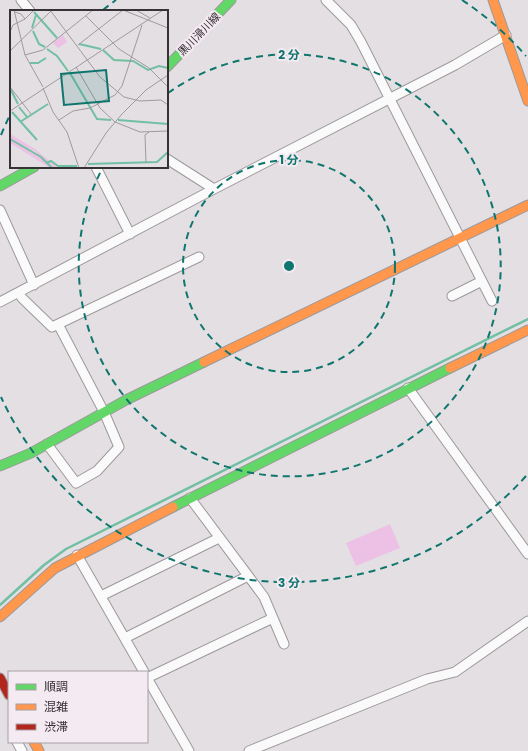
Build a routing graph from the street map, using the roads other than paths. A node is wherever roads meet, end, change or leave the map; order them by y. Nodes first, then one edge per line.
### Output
1 (21, 0) edge
2 (493, 0) edge
3 (328, 1) edge
4 (227, 2) edge
5 (29, 10) edge
6 (506, 35) junction
7 (168, 66) edge
8 (390, 98) junction
9 (528, 101) edge
10 (168, 160) edge
11 (32, 168) edge
12 (97, 168) edge
13 (0, 186) edge
14 (214, 189) junction
15 (528, 205) edge
16 (0, 210) edge
17 (130, 234) junction
18 (460, 238) junction
19 (199, 257) dead end
20 (482, 281) junction
21 (34, 285) junction
22 (19, 293) junction
23 (452, 296) dead end
24 (492, 301) dead end
25 (0, 302) edge
26 (59, 326) junction
27 (528, 330) edge
28 (408, 388) junction
29 (104, 412) junction
30 (47, 444) junction
31 (0, 466) edge
32 (190, 498) junction
33 (219, 538) junction
34 (528, 554) edge
35 (77, 555) junction
36 (248, 576) junction
37 (101, 596) junction
38 (0, 618) edge
39 (273, 618) junction
40 (528, 621) edge
41 (125, 638) junction
42 (284, 644) dead end
43 (143, 671) edge
44 (0, 678) edge
45 (148, 678) edge
46 (148, 680) edge
47 (8, 693) edge
48 (189, 751) edge
49 (248, 751) edge

1 - 5 street
2 - 6 street
3 - 8 street
4 - 7 street, 黒川滑川線
6 - 8 street
6 - 9 street
8 - 14 street
8 - 18 street
10 - 14 street
11 - 13 street
12 - 17 street
14 - 17 street
15 - 18 street
16 - 21 street
17 - 21 street
18 - 20 street
18 - 29 street
19 - 26 street
20 - 23 street
20 - 24 street
21 - 22 street
22 - 25 street
22 - 26 street
26 - 29 street
27 - 28 street
28 - 32 street
28 - 34 street
29 - 30 street
29 - 30 street
30 - 31 street
32 - 33 street
32 - 35 street
33 - 36 street
33 - 37 street
35 - 37 street
35 - 38 street
36 - 39 street
36 - 41 street
37 - 41 street
39 - 42 street
39 - 45 street
40 - 49 street
41 - 43 street
44 - 47 street
46 - 48 street

